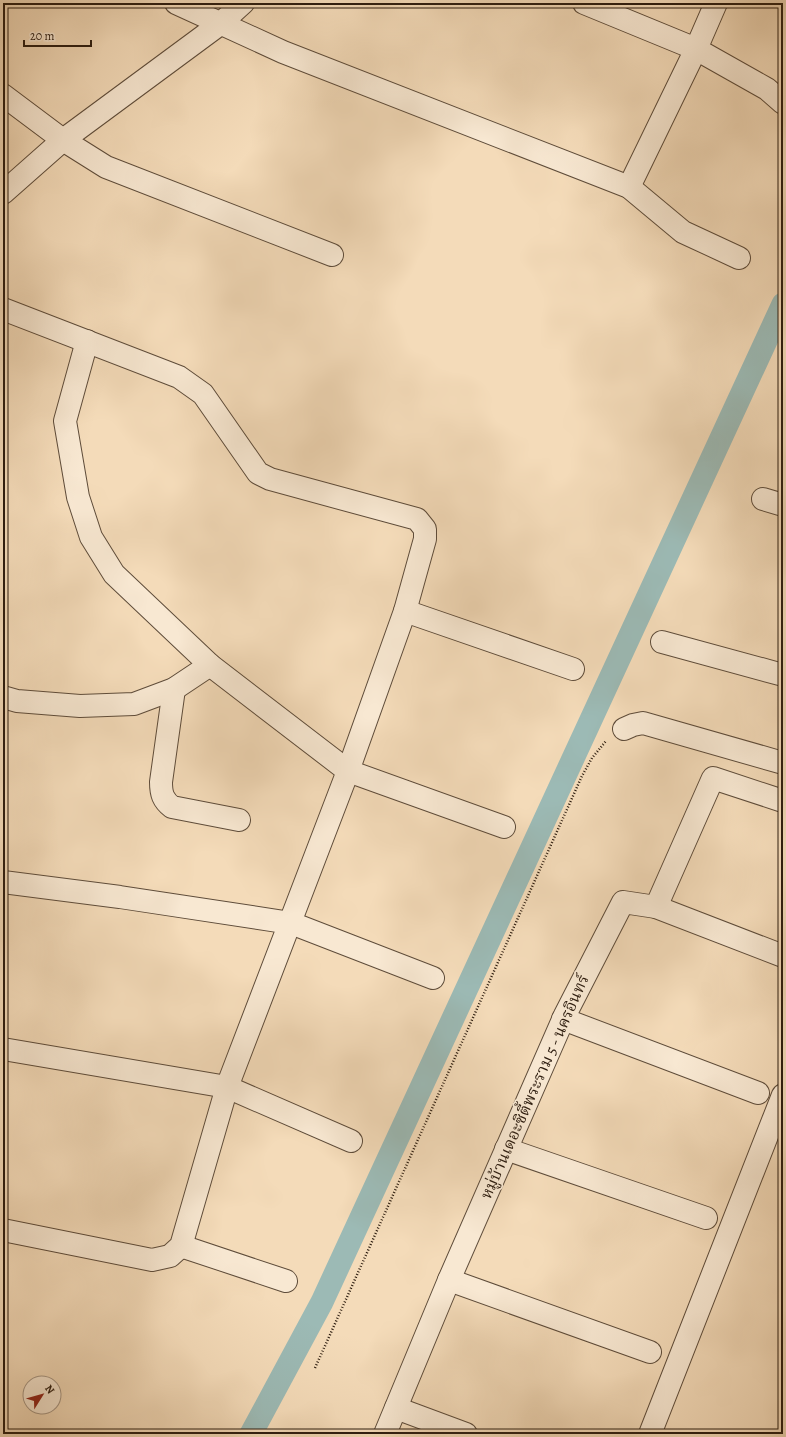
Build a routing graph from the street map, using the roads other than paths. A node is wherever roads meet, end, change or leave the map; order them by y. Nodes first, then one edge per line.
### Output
1 (176, 3) edge
2 (243, 3) edge
3 (584, 3) edge
4 (716, 3) edge
5 (220, 24) junction
6 (696, 49) junction
7 (3, 95) edge
8 (783, 103) edge
9 (63, 140) junction
10 (630, 187) junction
11 (3, 193) edge
12 (332, 255) dead end
13 (739, 258) dead end
14 (3, 309) edge
15 (87, 341) junction
16 (405, 611) junction
17 (662, 642) dead end
18 (210, 665) junction
19 (573, 669) dead end
20 (783, 675) edge
21 (174, 689) junction
22 (3, 697) edge
23 (624, 730) road end
24 (783, 763) edge
25 (348, 771) junction
26 (783, 801) edge
27 (239, 820) dead end
28 (504, 827) dead end
29 (3, 882) edge
30 (656, 907) junction
31 (291, 923) junction
32 (783, 956) edge
33 (433, 978) dead end
34 (563, 1019) junction
35 (3, 1049) edge
36 (227, 1086) junction
37 (758, 1093) dead end
38 (783, 1096) edge
39 (351, 1141) dead end
40 (506, 1149) junction
41 (706, 1218) dead end
42 (3, 1230) edge
43 (181, 1246) junction
44 (449, 1280) junction
45 (286, 1282) dead end
46 (650, 1352) dead end
47 (396, 1408) junction
48 (385, 1434) edge
49 (466, 1434) edge
50 (650, 1434) edge

1 - 5 street
2 - 5 street
3 - 6 street
4 - 6 street
5 - 9 street
5 - 10 street
6 - 8 street
6 - 10 street
7 - 9 street
9 - 11 street
9 - 12 street
10 - 13 street
14 - 15 street
15 - 16 street
15 - 18 street
16 - 19 street
16 - 25 street
17 - 20 street
18 - 21 street
18 - 25 street
21 - 22 street
21 - 27 street
23 - 24 street
25 - 28 street
25 - 31 street
26 - 30 street
29 - 31 street
30 - 32 street
30 - 34 street, หมู่บ้านเดอะซิตี้พระราม 5 - นครอินทร์
31 - 33 street
31 - 36 street
34 - 37 street
34 - 40 street, หมู่บ้านเดอะซิตี้พระราม 5 - นครอินทร์
35 - 36 street
36 - 39 street
36 - 43 street
38 - 50 street
40 - 41 street
40 - 44 street, หมู่บ้านเดอะซิตี้พระราม 5 - นครอินทร์
42 - 43 street
43 - 45 street
44 - 46 street
44 - 47 street, หมู่บ้านเดอะซิตี้พระราม 5 - นครอินทร์
47 - 48 street, หมู่บ้านเดอะซิตี้พระราม 5 - นครอินทร์
47 - 49 street

